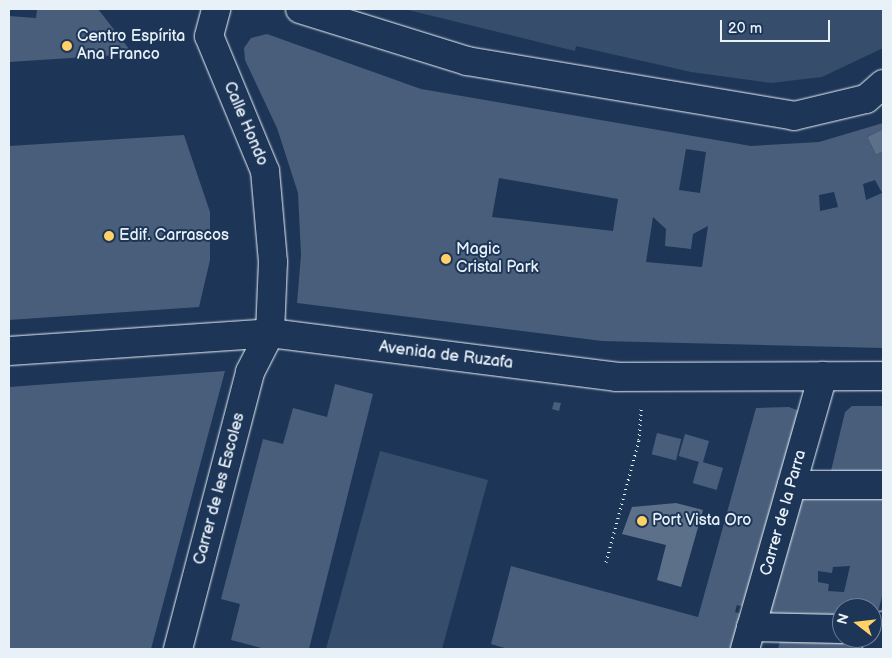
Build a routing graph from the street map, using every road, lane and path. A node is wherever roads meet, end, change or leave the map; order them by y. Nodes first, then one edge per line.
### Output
1 (216, 9) edge
2 (300, 9) edge
3 (883, 84) edge
4 (270, 333) junction
5 (9, 351) edge
6 (643, 375) junction
7 (824, 376) junction
8 (883, 376) edge
9 (792, 485) junction
10 (883, 485) edge
11 (606, 562) dead end
12 (832, 630) edge
13 (748, 638) edge
14 (178, 649) edge

1 - 4 street, Calle Hondo
2 - 3 street
4 - 5 street, Avenida de Ruzafa
4 - 6 street, Avenida de Ruzafa
4 - 14 street, Carrer de les Escoles
6 - 7 street, Avenida de Ruzafa
6 - 11 path
7 - 8 street, Avenida de Ruzafa
7 - 9 street, Carrer de la Parra
9 - 10 street
9 - 13 street, Carrer de la Parra
12 - 13 street

